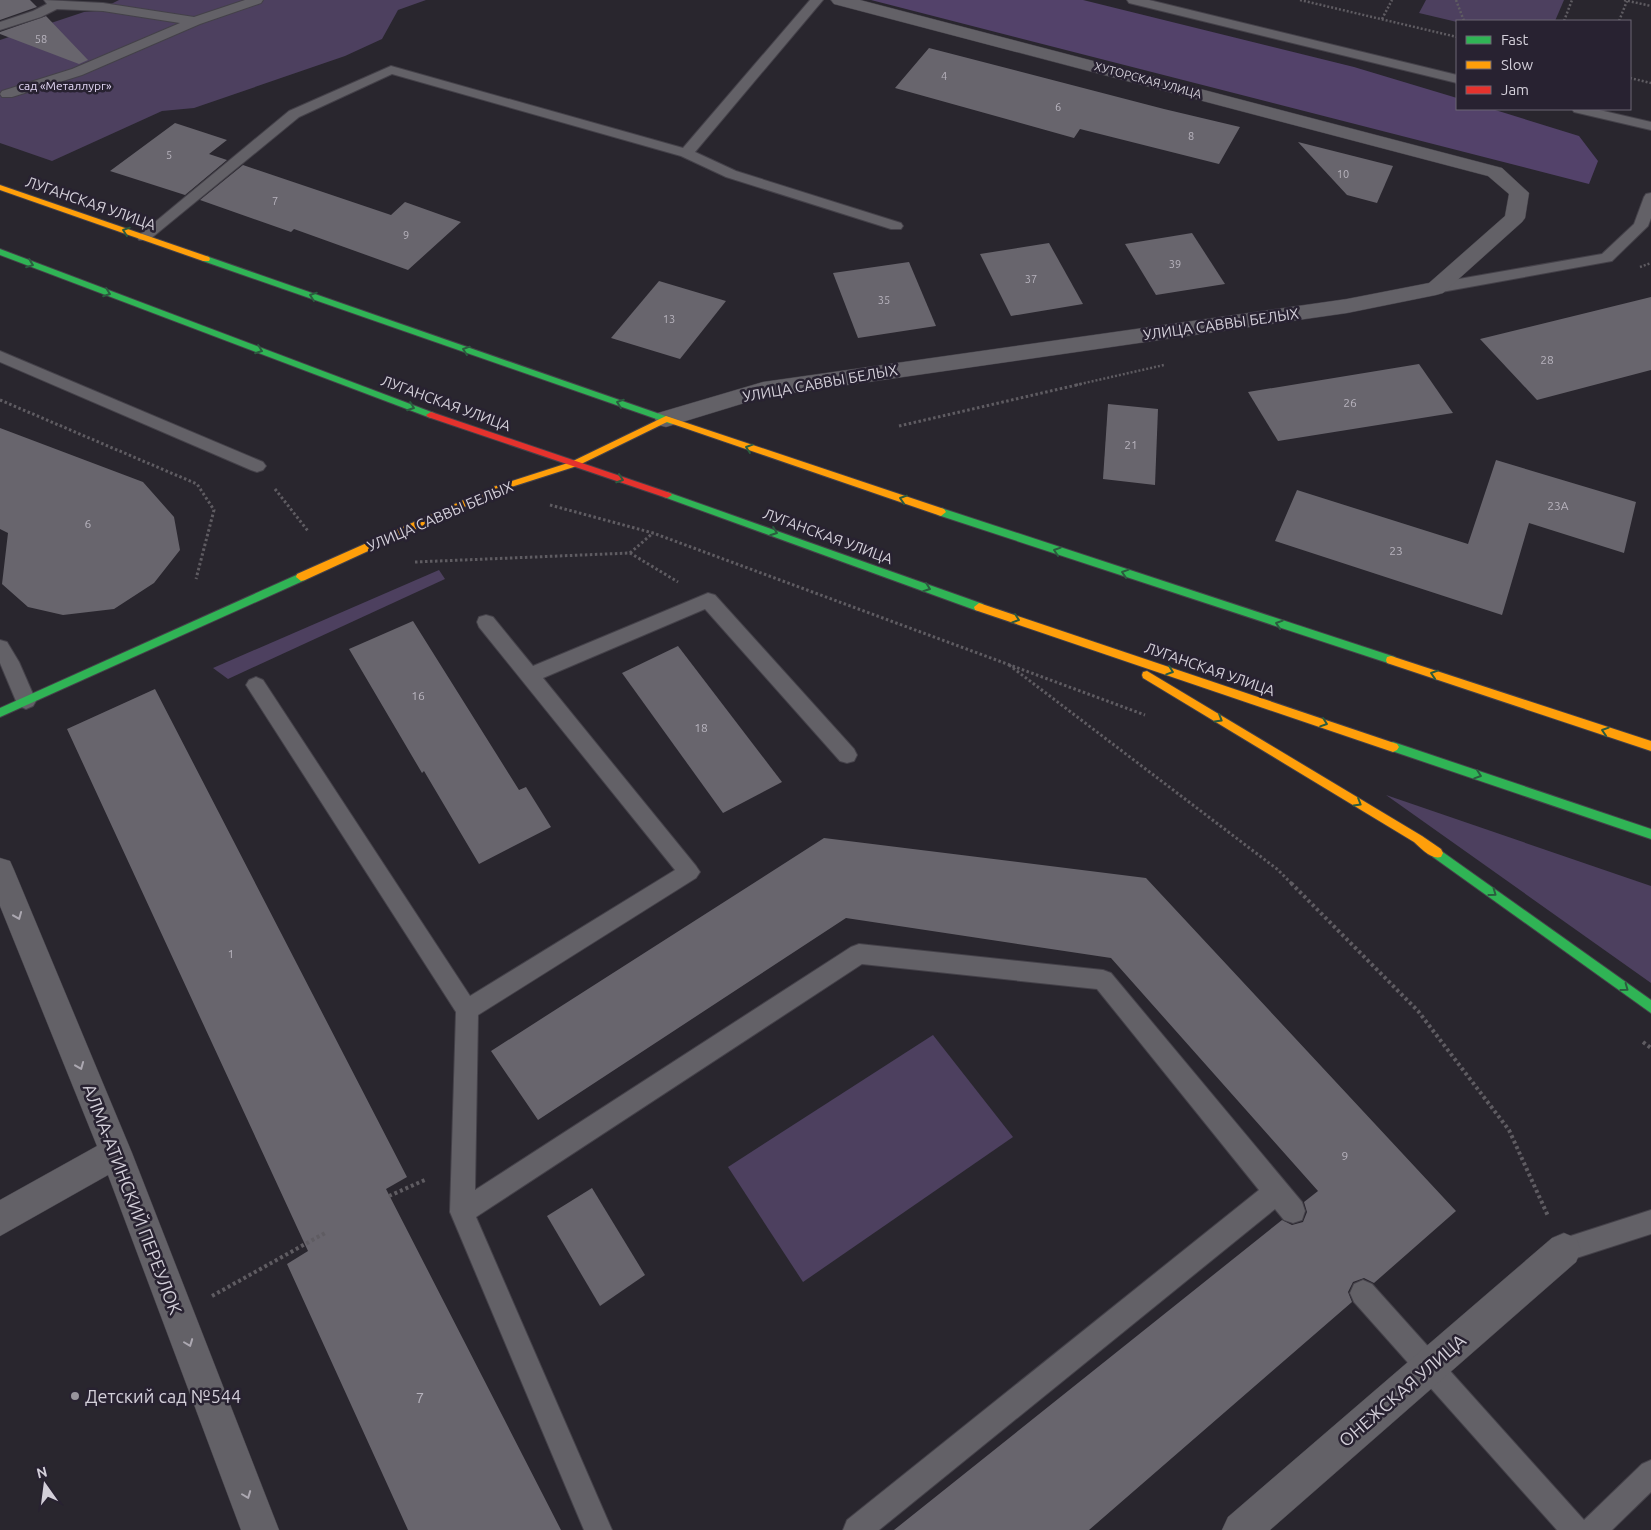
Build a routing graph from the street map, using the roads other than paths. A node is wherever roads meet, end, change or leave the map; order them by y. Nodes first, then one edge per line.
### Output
1 (257, 0) edge
2 (817, 0) edge
3 (840, 0) edge
4 (1133, 0) edge
5 (52, 3) edge
6 (195, 21) junction
7 (0, 26) edge
8 (1456, 79) edge
9 (7, 94) dead end
10 (1583, 110) edge
11 (1651, 126) edge
12 (686, 153) junction
13 (0, 187) edge
14 (1651, 197) edge
15 (896, 226) dead end
16 (144, 237) junction
17 (0, 252) edge
18 (1436, 288) junction
19 (0, 356) edge
20 (666, 419) junction
21 (574, 464) junction
22 (257, 466) road end
23 (486, 622) dead end
24 (0, 648) edge
25 (1103, 648) junction
26 (530, 675) junction
27 (1461, 683) junction
28 (256, 686) dead end
29 (26, 701) junction
30 (0, 713) edge
31 (1615, 722) dead end
32 (1651, 746) edge
33 (847, 755) dead end
34 (1651, 834) edge
35 (2, 880) edge
36 (1651, 1007) edge
37 (467, 1010) junction
38 (116, 1153) junction
39 (1276, 1192) junction
40 (1293, 1211) dead end
41 (462, 1212) junction
42 (0, 1219) edge
43 (1651, 1222) edge
44 (1564, 1250) joint
45 (1363, 1293) dead end
46 (1429, 1367) junction
47 (1651, 1473) edge
48 (260, 1530) edge
49 (598, 1530) edge
50 (858, 1530) edge
51 (1241, 1530) edge
52 (1575, 1530) edge
53 (1593, 1530) edge

1 - 6 lane
2 - 12 lane
3 - 18 street, ХУТОРСКАЯ УЛИЦА
4 - 8 lane
5 - 6 lane
5 - 7 lane
6 - 9 lane
10 - 11 lane
12 - 15 lane
12 - 16 lane
16 -> 13 main road, ЛУГАНСКАЯ УЛИЦА
14 - 18 lane
20 -> 16 main road, ЛУГАНСКАЯ УЛИЦА
17 -> 21 main road, ЛУГАНСКАЯ УЛИЦА
18 - 20 street, УЛИЦА САВВЫ БЕЛЫХ
19 - 22 lane
20 - 21 main road, УЛИЦА САВВЫ БЕЛЫХ
27 -> 20 main road, ЛУГАНСКАЯ УЛИЦА
21 -> 25 main road, ЛУГАНСКАЯ УЛИЦА
21 - 29 main road, УЛИЦА САВВЫ БЕЛЫХ
23 - 26 lane
24 - 29 lane
25 -> 34 main road, ЛУГАНСКАЯ УЛИЦА
25 -> 36 main road
26 - 33 lane
26 - 37 lane
27 - 31 main road
32 -> 27 main road, ЛУГАНСКАЯ УЛИЦА
28 - 37 lane
29 - 30 main road, УЛИЦА САВВЫ БЕЛЫХ
35 -> 38 street, АЛМА-АТИНСКИЙ ПЕРЕУЛОК
37 - 41 lane
38 - 42 street
38 -> 48 street, АЛМА-АТИНСКИЙ ПЕРЕУЛОК
39 - 40 lane
39 - 41 lane
39 - 50 lane
41 - 49 lane
43 - 44 lane
44 - 46 street, ОНЕЖСКАЯ УЛИЦА
45 - 46 lane
46 - 51 street, ОНЕЖСКАЯ УЛИЦА
46 - 52 lane
47 - 53 lane

